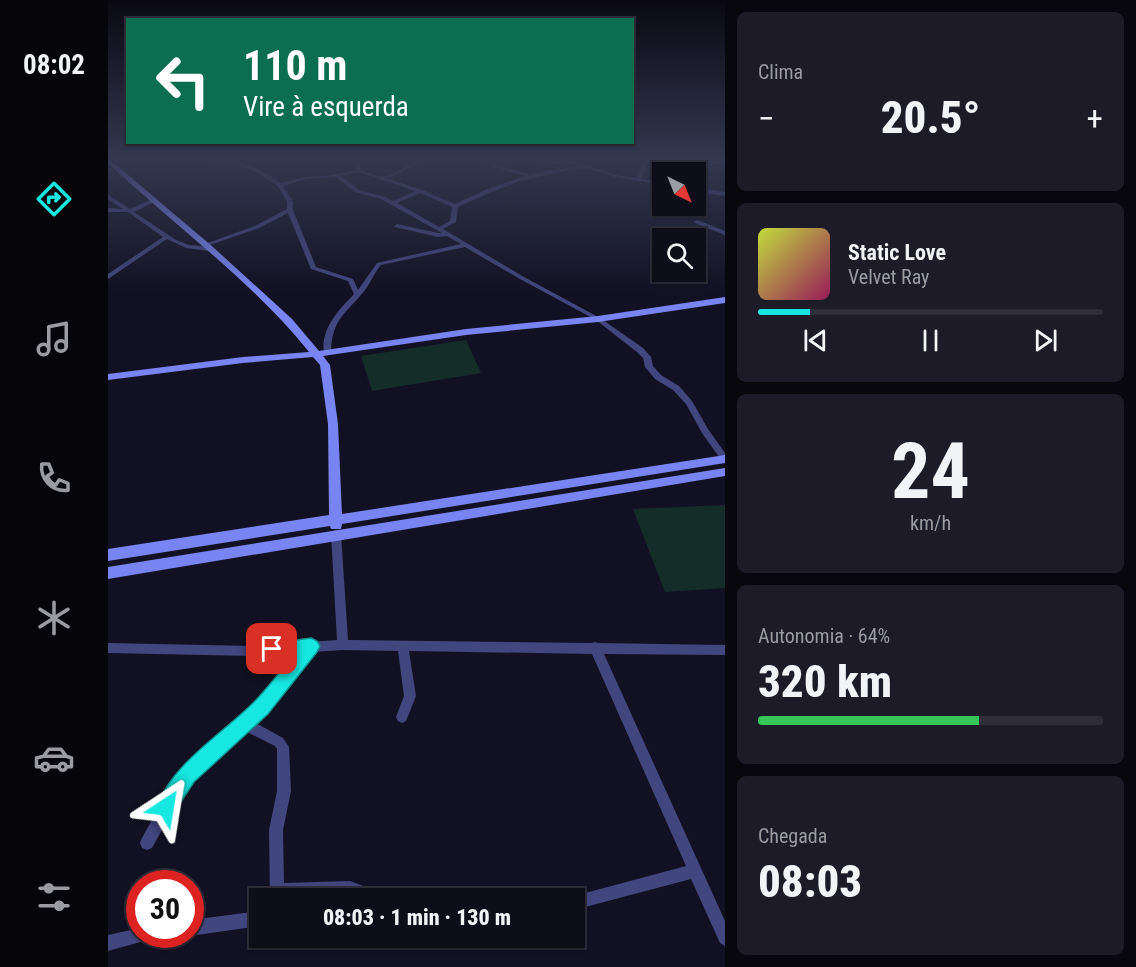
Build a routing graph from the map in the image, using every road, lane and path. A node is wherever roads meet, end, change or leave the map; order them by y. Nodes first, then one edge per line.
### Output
1 (119, 203) edge
2 (148, 203) edge
3 (155, 203) edge
4 (290, 203) edge
5 (392, 203) edge
6 (448, 203) edge
7 (462, 203) edge
8 (455, 206) junction
9 (108, 210) edge
10 (290, 210) junction
11 (131, 211) junction
12 (697, 222) dead end
13 (397, 226) dead end
14 (439, 229) junction
15 (725, 233) edge
16 (446, 234) junction
17 (168, 236) junction
18 (464, 245) junction
19 (207, 247) junction
20 (108, 277) edge
21 (356, 292) junction
22 (725, 300) edge
23 (598, 319) junction
24 (322, 353) junction
25 (108, 377) edge
26 (725, 459) edge
27 (725, 472) edge
28 (575, 489) junction
29 (336, 519) junction
30 (336, 534) junction
31 (108, 555) edge
32 (108, 573) edge
33 (343, 645) junction
34 (311, 646) junction
35 (403, 647) junction
36 (595, 647) junction
37 (108, 648) edge
38 (725, 650) edge
39 (402, 717) dead end
40 (245, 724) junction
41 (147, 843) dead end
42 (694, 871) junction
43 (277, 888) edge
44 (585, 900) edge
45 (249, 920) edge
46 (204, 926) edge
47 (126, 937) edge
48 (725, 938) edge
49 (108, 944) edge

1 - 11 street
2 - 11 street
3 - 19 street
4 - 10 street
5 - 14 street
6 - 8 street
7 - 8 street
8 - 14 street
9 - 11 street
10 - 19 street
10 - 21 street
11 - 17 street
12 - 15 street
13 - 16 street
14 - 16 street
16 - 18 street
17 - 19 street
17 - 20 street
18 - 21 street
18 - 23 street
19 - 24 street
21 - 24 street
22 - 23 street
23 - 24 street
23 - 26 street
24 - 25 street
24 - 29 street
26 - 28 street
27 - 28 street
28 - 29 street
28 - 30 street
29 - 30 street
29 - 31 street
30 - 32 street
30 - 33 street
33 - 34 street
33 - 35 street
34 - 37 street
34 - 40 street
35 - 36 street
35 - 39 street
36 - 38 street
36 - 42 street
40 - 41 street
40 - 43 street
42 - 44 street
42 - 48 street
45 - 46 street
47 - 49 street

